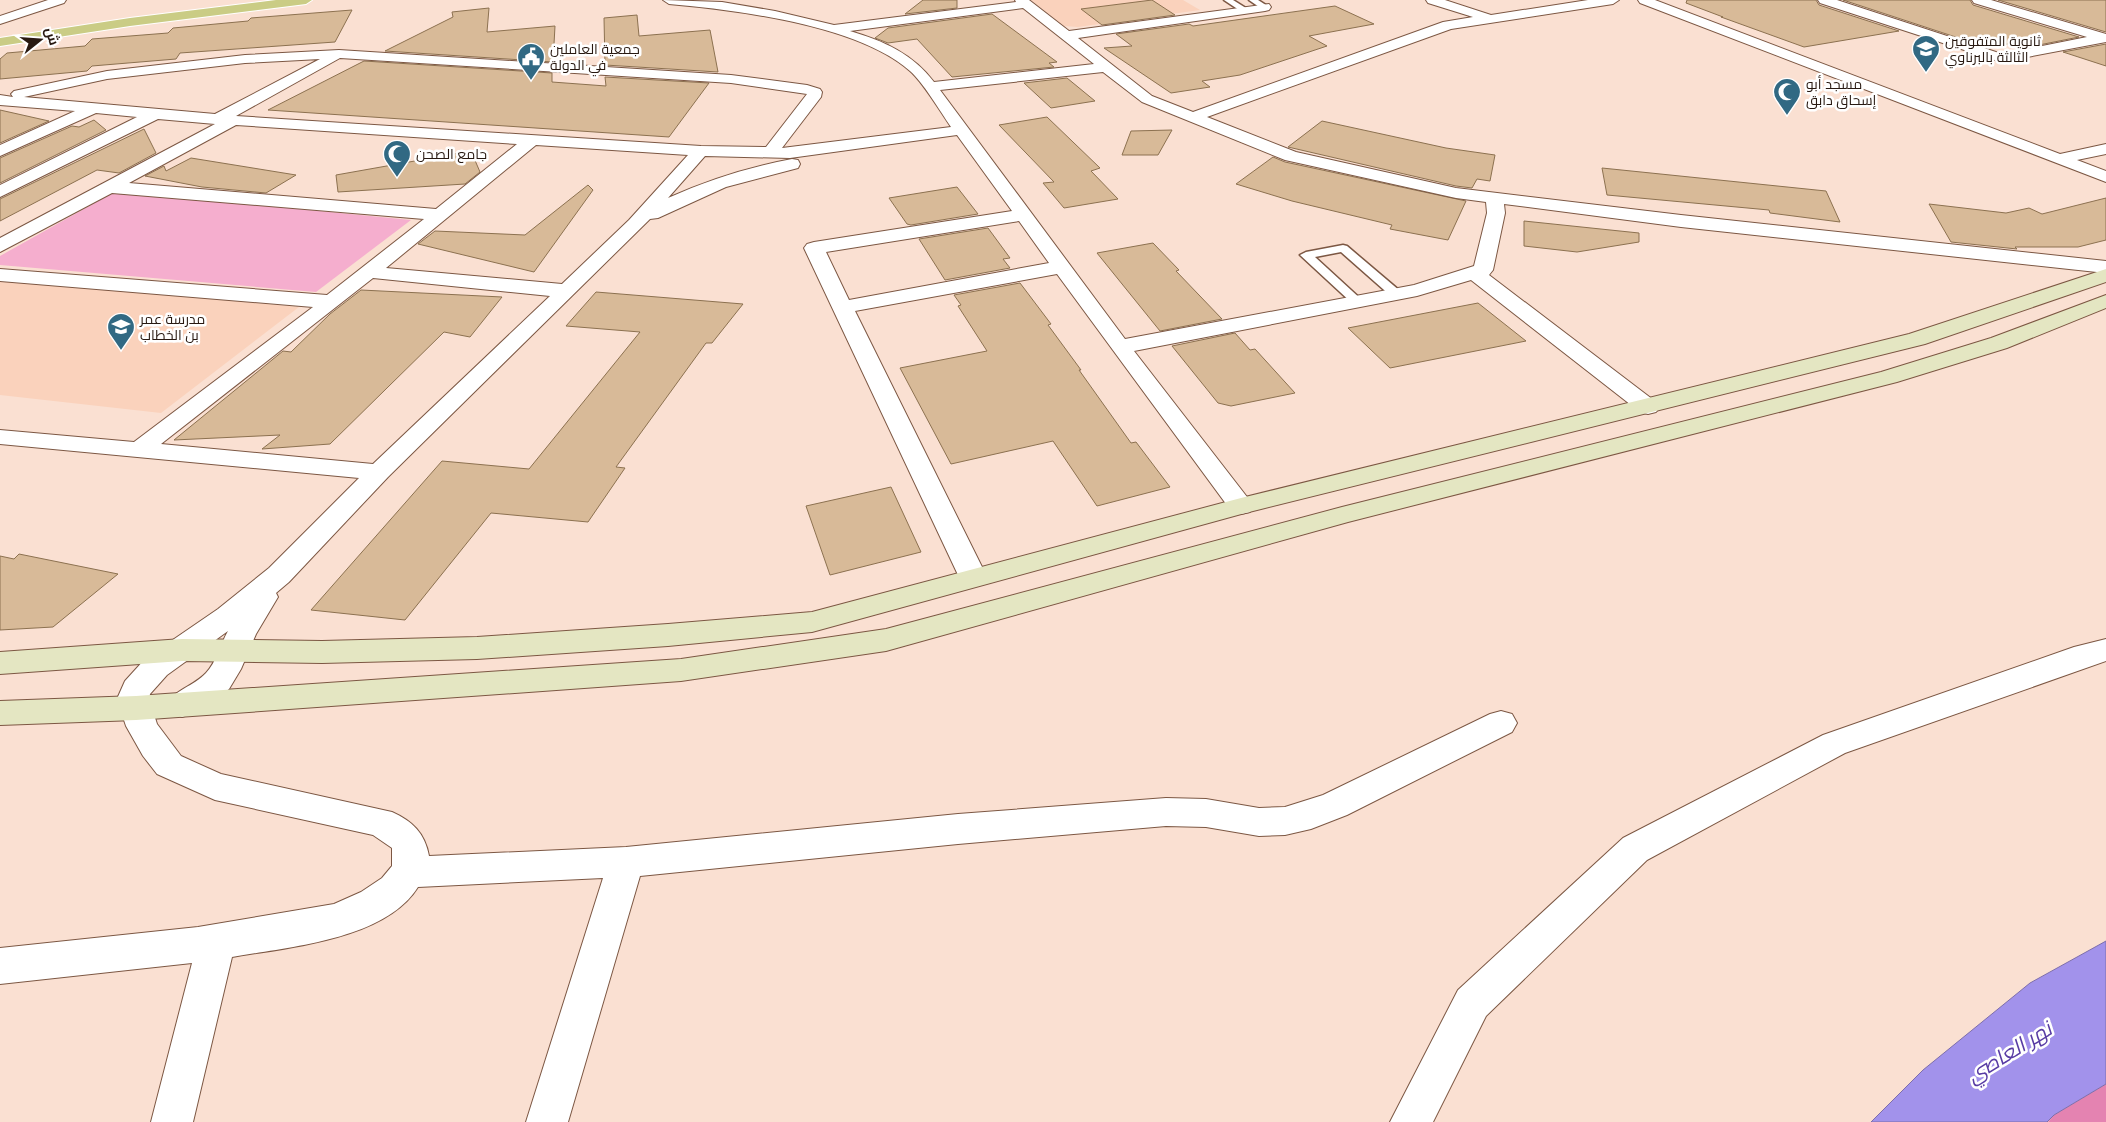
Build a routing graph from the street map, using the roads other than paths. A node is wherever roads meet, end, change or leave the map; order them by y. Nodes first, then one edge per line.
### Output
1 (60, 0) edge
2 (201, 0) edge
3 (306, 0) edge
4 (669, 0) edge
5 (1228, 0) edge
6 (1432, 0) edge
7 (1613, 0) edge
8 (1644, 0) edge
9 (1824, 0) edge
10 (1978, 0) edge
11 (699, 1) edge
12 (183, 2) dead end
13 (1023, 2) edge
14 (1589, 2) edge
15 (1249, 5) edge
16 (1265, 8) dead end
17 (1490, 18) junction
18 (45, 19) dead end
19 (0, 20) edge
20 (0, 26) edge
21 (835, 29) junction
22 (1066, 36) junction
23 (2106, 39) edge
24 (0, 42) edge
25 (339, 54) junction
26 (1106, 67) junction
27 (930, 87) junction
28 (2, 100) edge
29 (94, 108) junction
30 (157, 112) junction
31 (1193, 118) junction
32 (226, 120) junction
33 (965, 134) junction
34 (532, 140) junction
35 (2106, 149) edge
36 (0, 151) edge
37 (701, 151) junction
38 (770, 153) junction
39 (2060, 159) junction
40 (2106, 177) edge
41 (109, 187) junction
42 (0, 192) edge
43 (1494, 198) junction
44 (440, 215) junction
45 (1024, 215) junction
46 (636, 224) junction
47 (0, 246) edge
48 (1062, 267) junction
49 (2106, 267) edge
50 (368, 272) junction
51 (1474, 272) junction
52 (2106, 274) edge
53 (0, 275) edge
54 (566, 291) junction
55 (1396, 294) junction
56 (1357, 301) junction
57 (2106, 301) edge
58 (332, 302) junction
59 (843, 307) junction
60 (1120, 347) junction
61 (1648, 407) junction
62 (0, 437) edge
63 (139, 450) junction
64 (379, 472) junction
65 (1241, 506) junction
66 (279, 575) junction
67 (973, 576) junction
68 (2099, 648) edge
69 (182, 650) junction
70 (232, 650) junction
71 (0, 663) edge
72 (182, 705) junction
73 (136, 708) junction
74 (0, 713) edge
75 (1501, 723) dead end
76 (626, 862) junction
77 (410, 872) junction
78 (216, 943) junction
79 (0, 966) edge
80 (172, 1122) edge
81 (547, 1122) edge
82 (1411, 1122) edge

1 - 19 street
2 - 12 main road
3 - 24 main road
4 - 11 street
5 - 15 lane
6 - 17 street
7 - 14 street
8 - 39 street
9 - 23 street
10 - 23 street
11 - 21 street
13 - 21 street
13 - 22 street
14 - 17 street
15 - 16 street
15 - 22 street
17 - 31 street
18 - 20 main road
21 - 27 street
22 - 26 street
25 - 28 street
25 - 32 street
25 - 38 street
26 - 27 street
26 - 31 street
27 - 33 street
28 - 29 street
29 - 30 street
29 - 36 street
30 - 32 street
30 - 42 street
31 - 43 street
32 - 34 street
32 - 41 street
33 - 38 street
33 - 45 street
33 - 46 street
34 - 37 street
34 - 44 street
35 - 39 street
37 - 38 street
37 - 46 street
39 - 40 street
41 - 44 street
41 - 47 street
43 - 49 street
43 - 51 street
44 - 50 street
45 - 48 street
45 - 59 street
46 - 54 street
48 - 59 street
48 - 60 street
50 - 54 street
50 - 58 street
51 - 55 street
51 - 61 street
52 - 61 main road
53 - 58 street
54 - 64 street
55 - 56 street
55 - 56 lane
56 - 60 street
57 - 72 main road
58 - 63 street
59 - 67 street
60 - 65 street
61 - 65 main road
62 - 63 street
63 - 64 street
64 - 66 street
65 - 67 main road
66 - 69 street
66 - 70 street
67 - 70 main road
68 - 82 street
69 - 70 main road
69 - 71 main road
69 - 73 street
70 - 72 street
72 - 73 main road
73 - 74 main road
73 - 77 street
75 - 76 street
76 - 77 street
76 - 81 street
77 - 78 street
78 - 79 street
78 - 80 street

